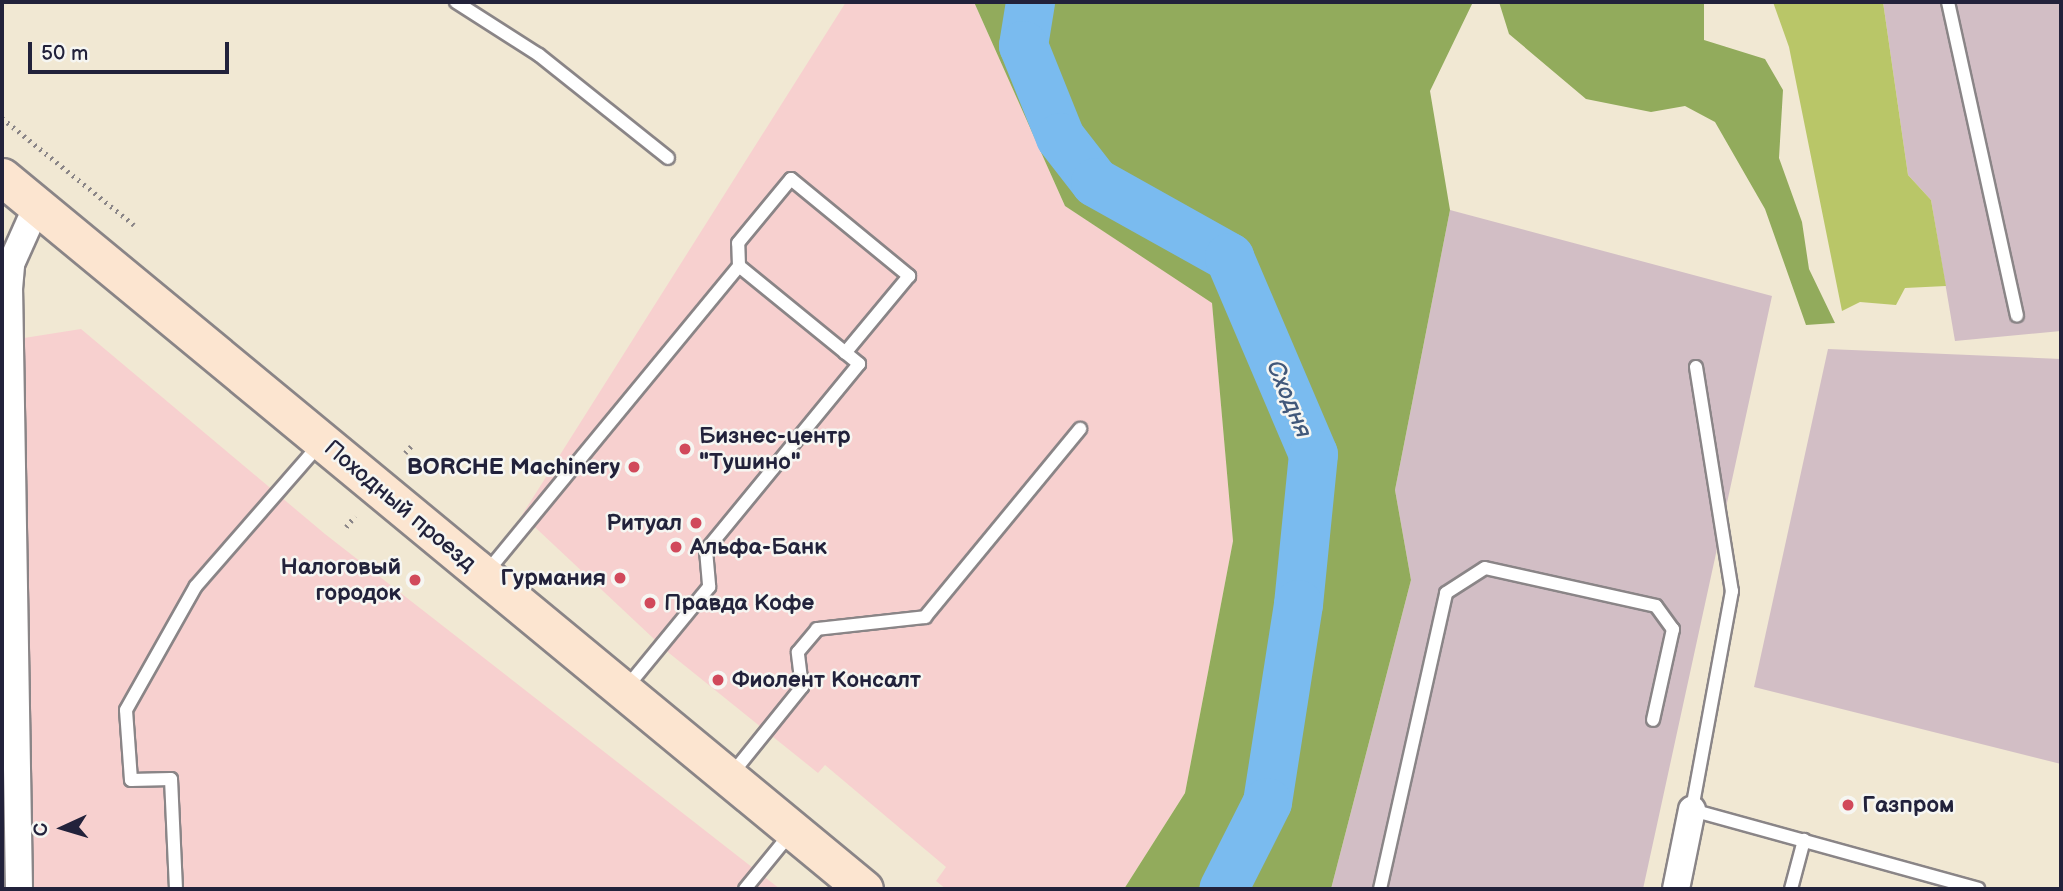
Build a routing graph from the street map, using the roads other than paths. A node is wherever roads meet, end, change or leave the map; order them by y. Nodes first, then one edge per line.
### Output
1 (456, 2) edge
2 (1948, 2) edge
3 (668, 158) dead end
4 (2, 177) edge
5 (37, 206) junction
6 (739, 265) junction
7 (2017, 316) dead end
8 (845, 353) junction
9 (1696, 367) dead end
10 (1080, 429) dead end
11 (322, 441) junction
12 (484, 576) junction
13 (623, 691) junction
14 (1653, 720) dead end
15 (729, 778) junction
16 (1692, 810) junction
17 (793, 831) junction
18 (1804, 840) junction
19 (19, 889) edge
20 (176, 889) edge
21 (745, 889) edge
22 (864, 889) edge
23 (1380, 889) edge
24 (1676, 889) edge
25 (1791, 889) edge
26 (1978, 889) edge

1 - 3 lane
2 - 7 lane
4 - 5 main road, Походный проезд
5 - 11 main road, Походный проезд
5 - 19 street
6 - 8 lane
6 - 8 lane
6 - 12 lane
8 - 13 lane
9 - 16 lane
10 - 15 lane
11 - 12 main road, Походный проезд
11 - 20 lane
12 - 13 main road, Походный проезд
13 - 15 main road, Походный проезд
14 - 23 lane
15 - 17 main road, Походный проезд
16 - 18 lane
16 - 24 street
17 - 21 lane
17 - 22 main road, Походный проезд
18 - 25 lane
18 - 26 lane

